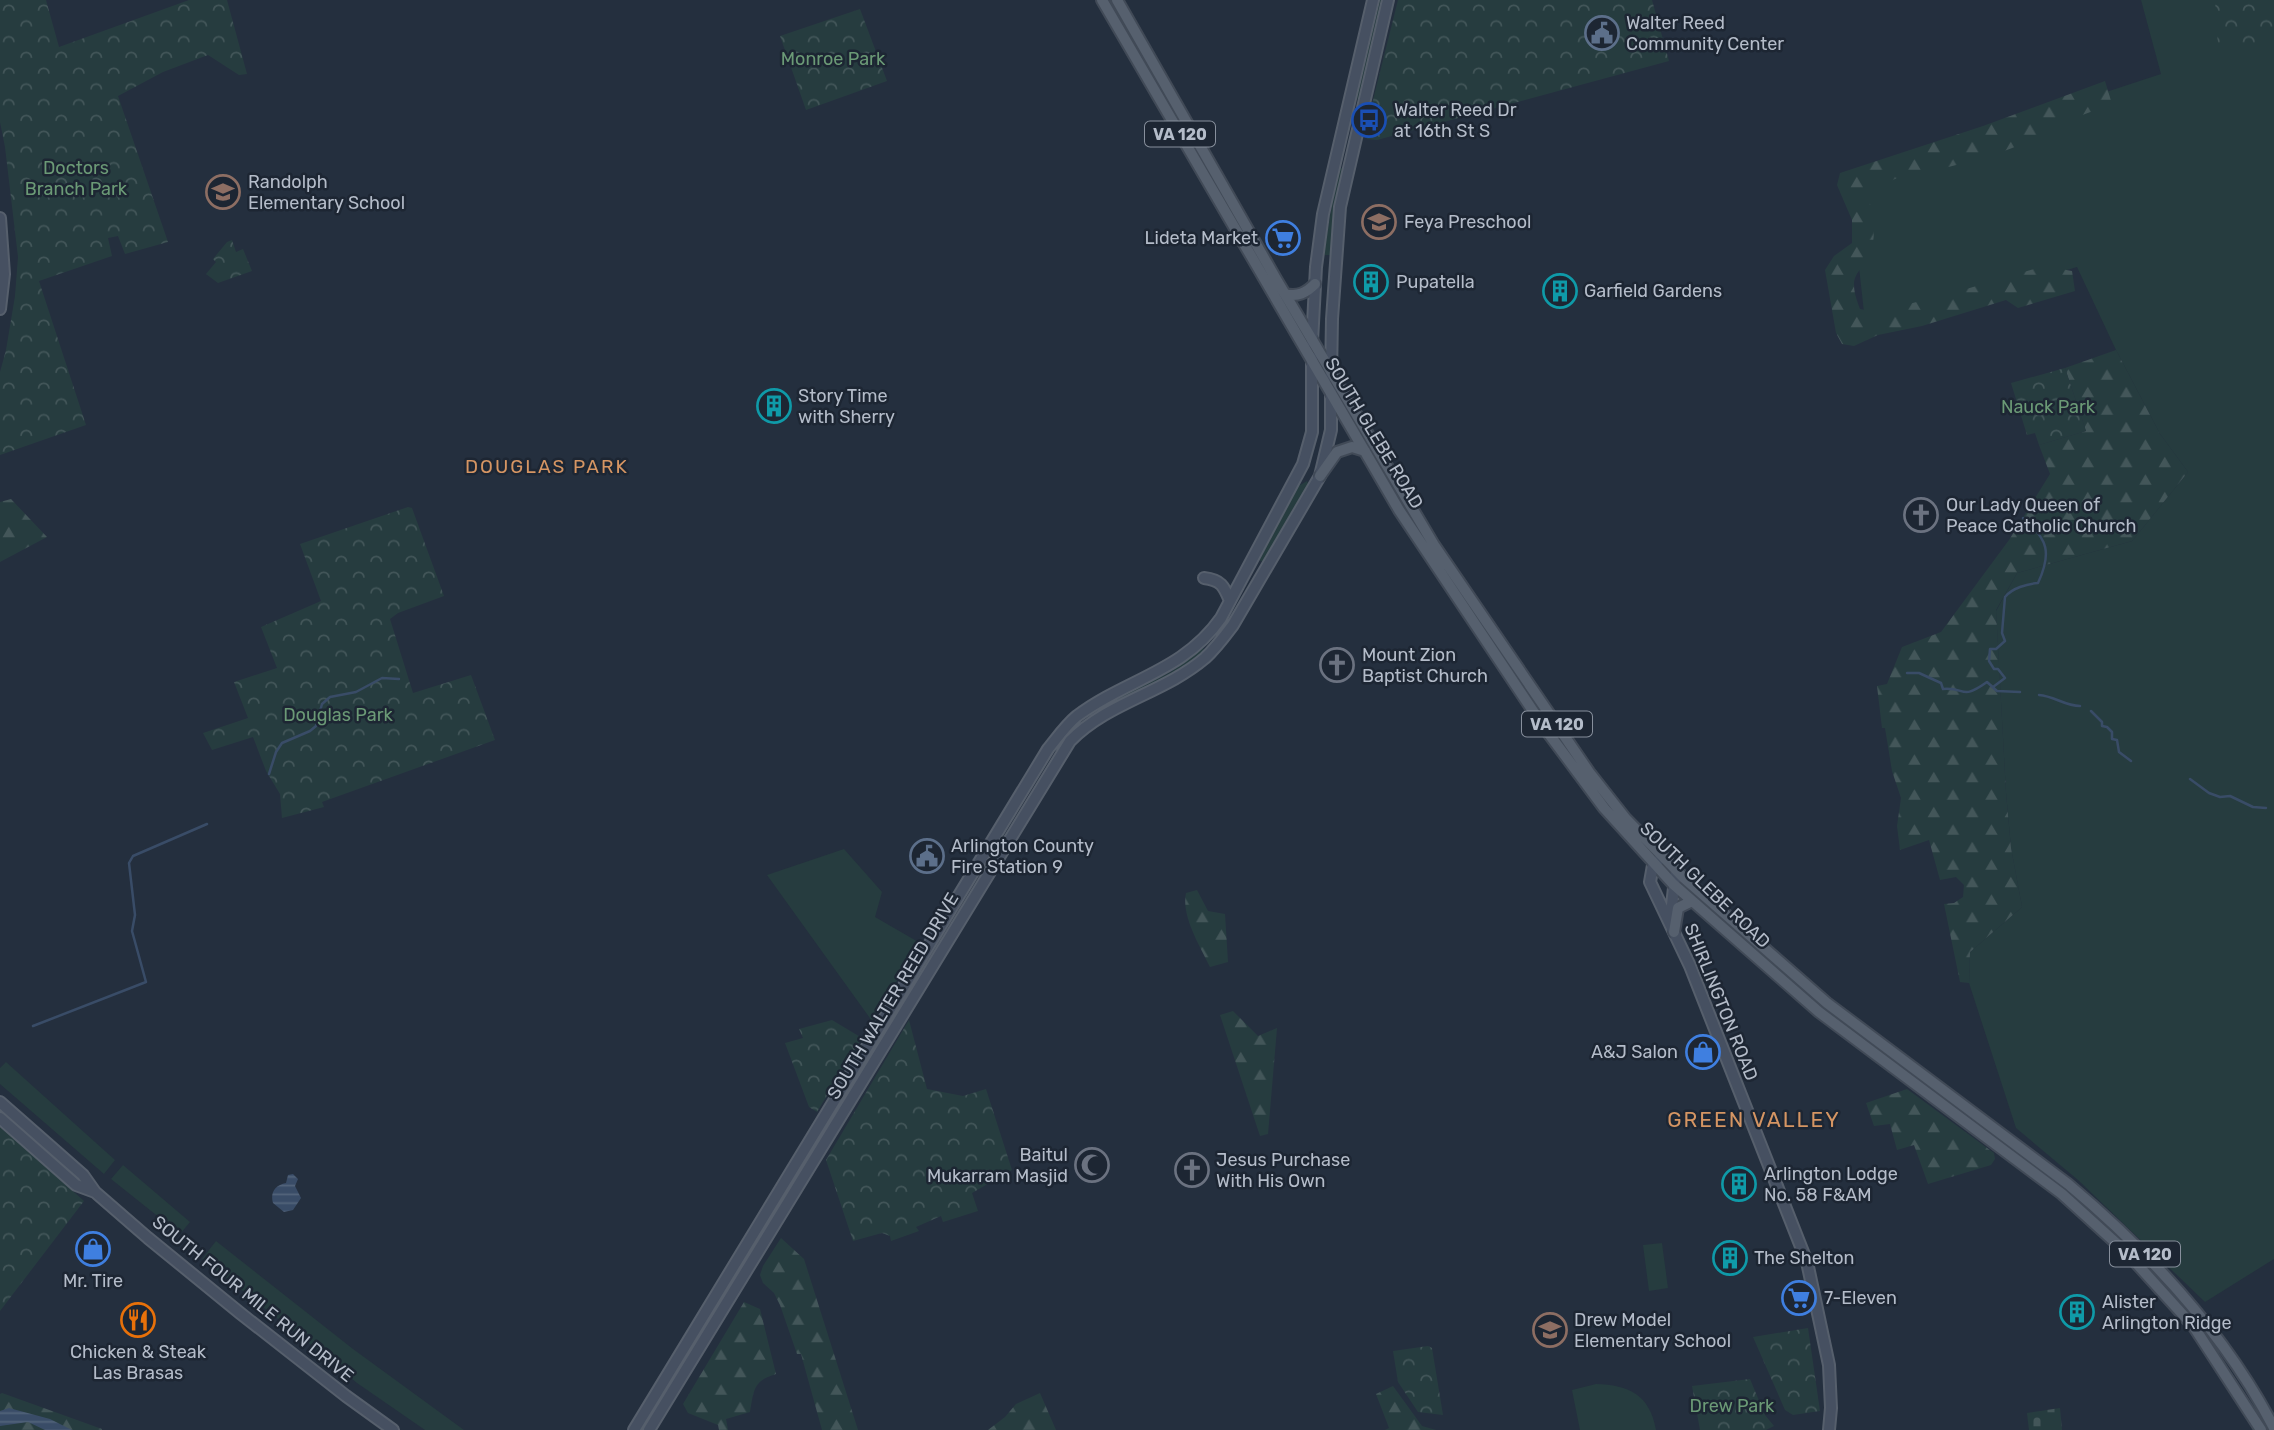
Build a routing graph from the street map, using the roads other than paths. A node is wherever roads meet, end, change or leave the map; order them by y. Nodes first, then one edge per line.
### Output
1 (1102, 0) edge
2 (1117, 0) edge
3 (1373, 0) edge
4 (1388, 0) edge
5 (0, 218) edge
6 (1315, 284) junction
7 (1285, 294) junction
8 (0, 309) edge
9 (1306, 341) junction
10 (1312, 362) junction
11 (1331, 370) junction
12 (1331, 394) junction
13 (1372, 456) junction
14 (1320, 476) junction
15 (1204, 578) dead end
16 (1230, 601) junction
17 (1663, 857) junction
18 (1652, 868) junction
19 (1676, 870) junction
20 (1673, 884) junction
21 (1692, 901) junction
22 (1674, 932) junction
23 (0, 1102) edge
24 (0, 1118) edge
25 (95, 1192) junction
26 (2274, 1428) edge
27 (393, 1430) edge
28 (634, 1430) edge
29 (649, 1430) edge
30 (1829, 1430) edge
31 (2261, 1430) edge

1 - 9 main road, SOUTH GLEBE ROAD / VA 120
2 - 7 main road, SOUTH GLEBE ROAD / VA 120
3 - 6 main road, SOUTH WALTER REED DRIVE
4 - 11 main road, SOUTH WALTER REED DRIVE
5 - 8 main road
6 - 7 main road
6 - 9 main road, SOUTH WALTER REED DRIVE
7 - 9 main road, SOUTH GLEBE ROAD / VA 120
9 - 10 main road, SOUTH WALTER REED DRIVE
9 - 11 main road, SOUTH GLEBE ROAD / VA 120
10 - 12 main road, SOUTH GLEBE ROAD / VA 120
10 - 16 main road, SOUTH WALTER REED DRIVE
11 - 12 main road, SOUTH WALTER REED DRIVE
11 - 13 main road, SOUTH GLEBE ROAD / VA 120
12 - 13 main road, SOUTH GLEBE ROAD / VA 120
12 - 14 main road, SOUTH WALTER REED DRIVE
13 - 14 main road
13 - 17 main road, SOUTH GLEBE ROAD / VA 120
13 - 18 main road, SOUTH GLEBE ROAD / VA 120
14 - 29 main road, SOUTH WALTER REED DRIVE
15 - 16 main road
16 - 28 main road, SOUTH WALTER REED DRIVE
17 - 18 main road
17 - 19 main road, SOUTH GLEBE ROAD / VA 120
18 - 20 main road, SOUTH GLEBE ROAD / VA 120
18 - 22 main road, SHIRLINGTON ROAD
19 - 20 main road
19 - 26 main road, SOUTH GLEBE ROAD / VA 120
20 - 21 main road, SOUTH GLEBE ROAD / VA 120
20 - 22 main road
21 - 22 main road
21 - 31 main road, SOUTH GLEBE ROAD / VA 120
22 - 30 main road, SHIRLINGTON ROAD
23 - 25 main road, SOUTH FOUR MILE RUN DRIVE
24 - 25 main road, SOUTH FOUR MILE RUN DRIVE
25 - 27 main road, SOUTH FOUR MILE RUN DRIVE

